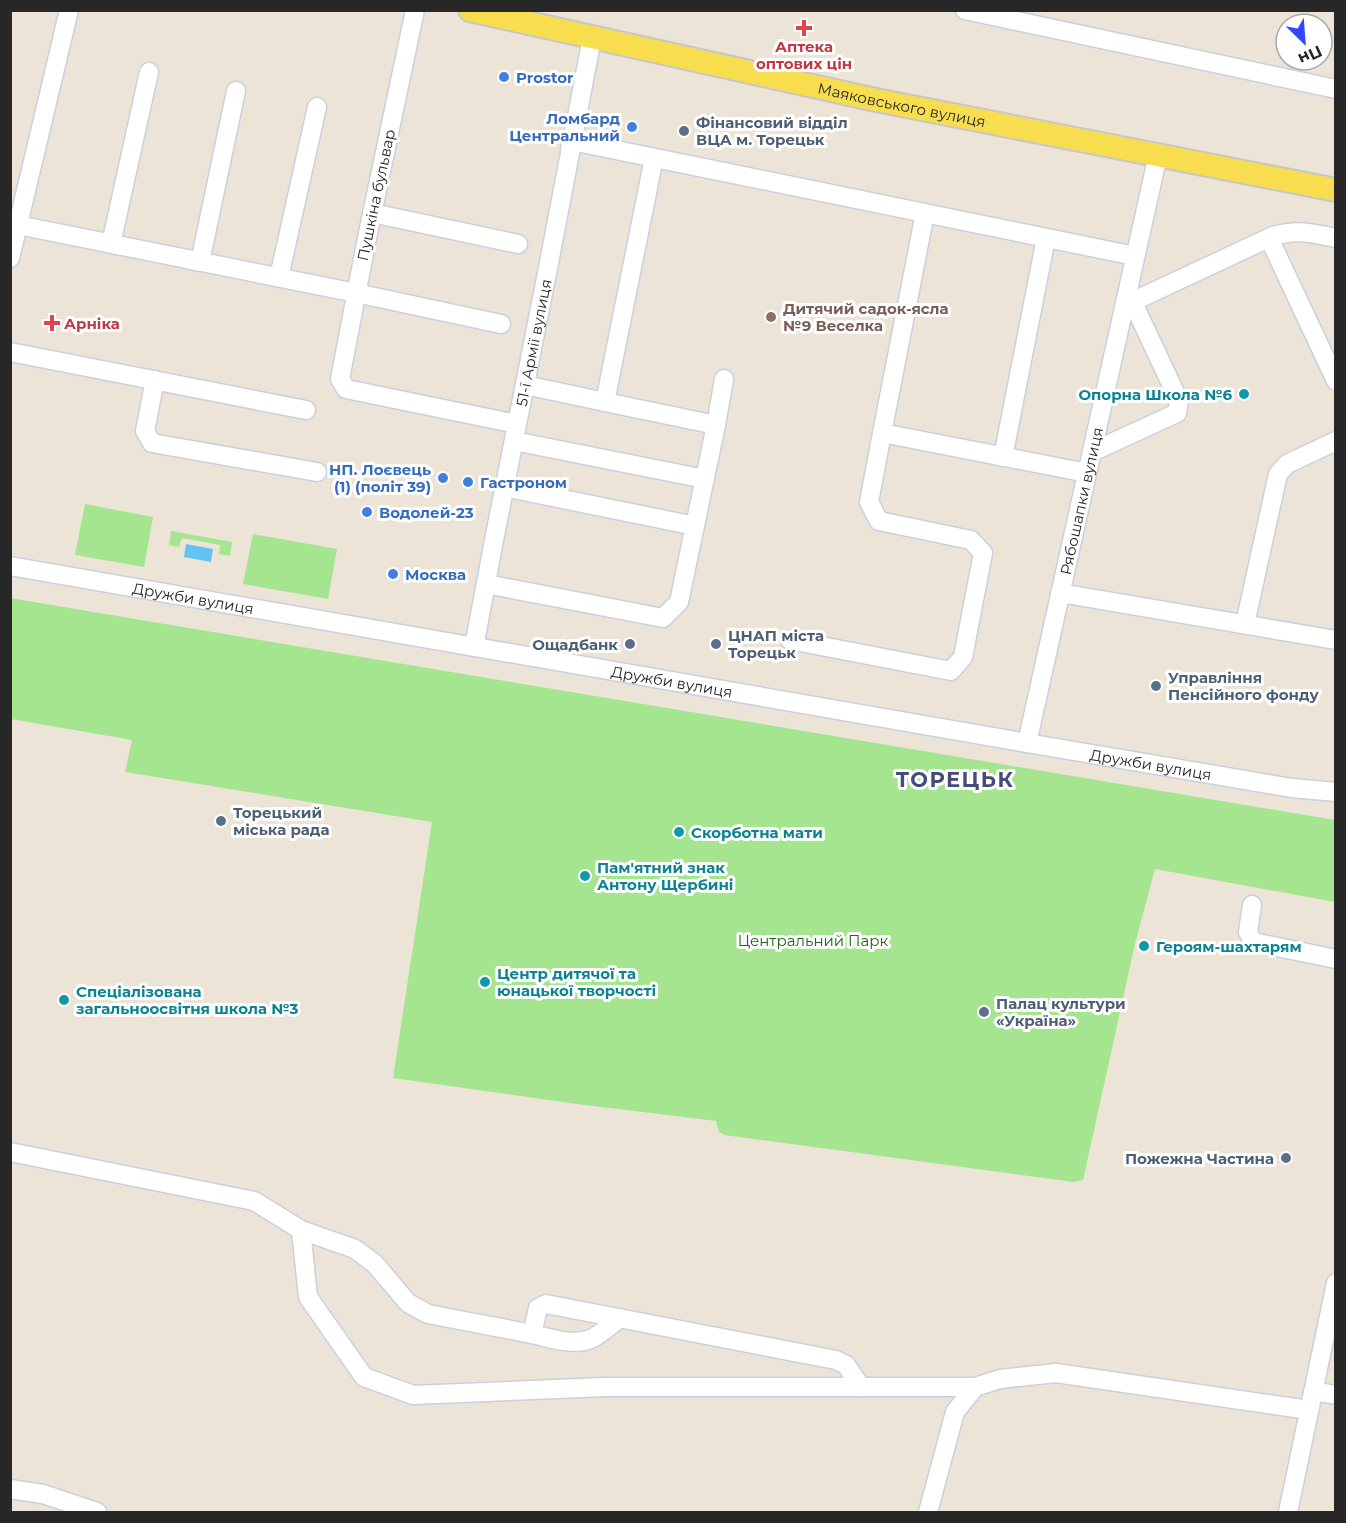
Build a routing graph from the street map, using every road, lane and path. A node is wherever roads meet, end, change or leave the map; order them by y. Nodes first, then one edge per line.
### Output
1 (69, 10) edge
2 (415, 10) edge
3 (470, 10) edge
4 (965, 10) edge
5 (592, 38) junction
6 (149, 72) dead end
7 (1335, 89) edge
8 (236, 91) dead end
9 (317, 107) dead end
10 (571, 145) junction
11 (1158, 154) junction
12 (654, 158) junction
13 (1335, 190) edge
14 (372, 213) junction
15 (925, 213) junction
16 (18, 225) junction
17 (1046, 238) junction
18 (1269, 238) junction
19 (1335, 238) edge
20 (111, 244) junction
21 (518, 244) dead end
22 (11, 253) edge
23 (1135, 256) junction
24 (200, 262) junction
25 (279, 277) junction
26 (356, 292) junction
27 (1128, 303) junction
28 (501, 324) dead end
29 (10, 352) edge
30 (724, 379) dead end
31 (155, 380) junction
32 (1335, 381) edge
33 (525, 386) junction
34 (605, 402) junction
35 (306, 410) dead end
36 (716, 425) junction
37 (515, 432) junction
38 (882, 433) junction
39 (1335, 441) edge
40 (1092, 452) junction
41 (1003, 457) junction
42 (317, 472) dead end
43 (1087, 473) junction
44 (705, 479) junction
45 (504, 487) junction
46 (695, 526) junction
47 (10, 566) edge
48 (486, 584) junction
49 (1060, 593) junction
50 (1245, 624) junction
51 (790, 640) dead end
52 (1335, 640) edge
53 (474, 647) junction
54 (1027, 743) junction
55 (1335, 792) edge
56 (1252, 905) dead end
57 (1335, 959) edge
58 (10, 1152) edge
59 (301, 1230) junction
60 (1335, 1283) edge
61 (620, 1318) junction
62 (532, 1334) junction
63 (861, 1387) junction
64 (975, 1387) junction
65 (1313, 1391) junction
66 (1335, 1395) edge
67 (1309, 1410) junction
68 (10, 1489) edge
69 (97, 1512) edge
70 (928, 1512) edge
71 (1288, 1512) edge

1 - 16 street
2 - 14 street, Пушкіна бульвар
3 - 5 main road, Маяковського вулиця
4 - 7 street
5 - 10 street, 51-ї Армії вулиця
5 - 11 main road, Маяковського вулиця
6 - 20 street
8 - 24 street
9 - 25 street
10 - 12 street
10 - 33 street, 51-ї Армії вулиця
11 - 13 main road, Маяковського вулиця
11 - 23 street, Рябошапки вулиця
12 - 15 street
12 - 34 street
14 - 21 street
14 - 26 street, Пушкіна бульвар
15 - 17 street
15 - 38 street
16 - 20 street
16 - 22 street
17 - 23 street
17 - 41 street
18 - 19 street
18 - 27 street
18 - 32 street
20 - 24 street
23 - 27 street, Рябошапки вулиця
24 - 25 street
25 - 26 street
26 - 28 street
26 - 37 street, Пушкіна бульвар
27 - 40 street, Рябошапки вулиця
27 - 40 street
29 - 31 street
30 - 36 street
31 - 35 street
31 - 42 street
33 - 34 street
33 - 37 street, 51-ї Армії вулиця
34 - 36 street
36 - 44 street
37 - 44 street
37 - 45 street, 51-ї Армії вулиця
38 - 41 street
38 - 51 street
39 - 50 street
40 - 43 street, Рябошапки вулиця
41 - 43 street
43 - 49 street, Рябошапки вулиця
44 - 46 street
45 - 46 street
45 - 48 street, 51-ї Армії вулиця
46 - 48 street
47 - 53 street, Дружби вулиця
48 - 53 street, 51-ї Армії вулиця
49 - 50 street
49 - 54 street, Рябошапки вулиця
50 - 52 street
53 - 54 street, Дружби вулиця
54 - 55 street, Дружби вулиця
56 - 57 street
58 - 59 street
59 - 62 street
59 - 63 street
60 - 65 street
61 - 62 street
61 - 62 street
61 - 63 street
63 - 64 street
64 - 67 street
64 - 70 street
65 - 66 street
65 - 67 street
67 - 71 street
68 - 69 street

